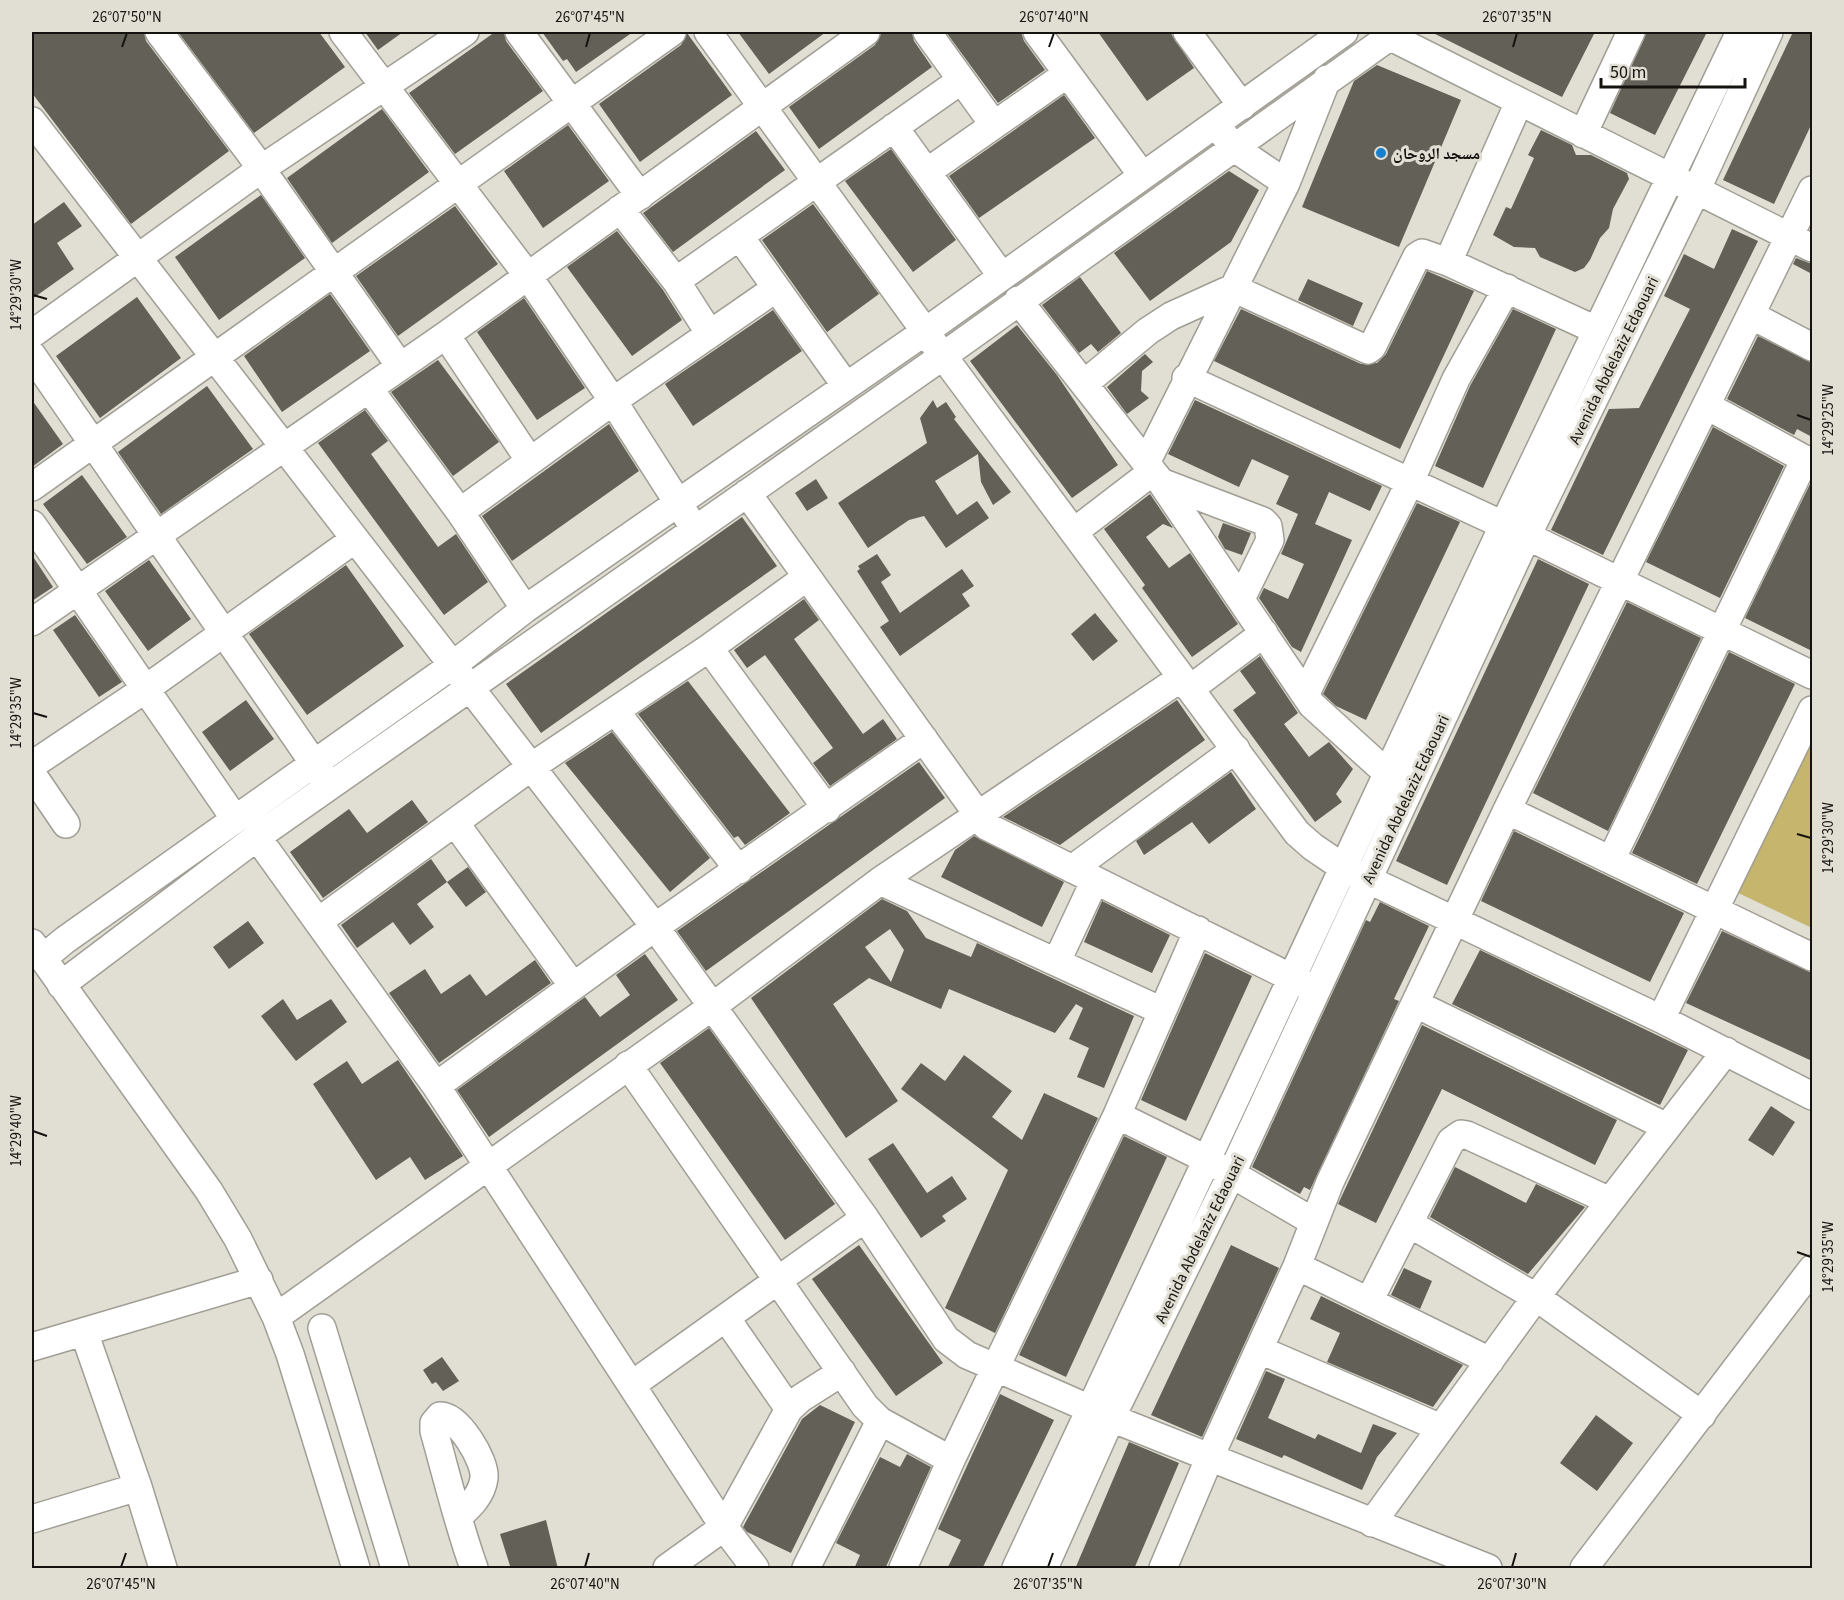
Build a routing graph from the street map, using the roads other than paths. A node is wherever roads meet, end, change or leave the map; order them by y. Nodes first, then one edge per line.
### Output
1 (159, 32) edge
2 (343, 32) edge
3 (465, 32) edge
4 (519, 32) edge
5 (672, 32) edge
6 (708, 32) edge
7 (866, 32) edge
8 (927, 32) edge
9 (1037, 32) edge
10 (1187, 32) edge
11 (1344, 32) edge
12 (1348, 32) edge
13 (1631, 32) edge
14 (1740, 32) edge
15 (1769, 32) edge
16 (1390, 33) edge
17 (1364, 54) junction
18 (1067, 74) junction
19 (1327, 79) junction
20 (960, 81) junction
21 (385, 86) junction
22 (1519, 102) junction
23 (571, 103) junction
24 (1242, 106) junction
25 (765, 107) junction
26 (32, 122) edge
27 (994, 125) junction
28 (1216, 125) junction
29 (894, 127) junction
30 (1583, 134) junction
31 (1233, 147) junction
32 (261, 169) junction
33 (927, 172) junction
34 (1142, 175) junction
35 (1671, 178) junction
36 (816, 182) junction
37 (459, 183) junction
38 (1286, 183) junction
39 (1696, 190) junction
40 (1812, 190) edge
41 (630, 203) junction
42 (740, 237) junction
43 (1801, 243) edge
44 (137, 258) junction
45 (1448, 262) junction
46 (334, 272) junction
47 (1001, 275) junction
48 (528, 276) junction
49 (676, 281) junction
50 (1233, 288) junction
51 (1507, 288) junction
52 (775, 289) junction
53 (1018, 300) junction
54 (1752, 315) junction
55 (1596, 330) junction
56 (927, 331) junction
57 (32, 333) edge
58 (710, 334) junction
59 (446, 335) junction
60 (1812, 347) edge
61 (32, 355) edge
62 (943, 356) junction
63 (214, 357) junction
64 (400, 366) junction
65 (1186, 378) junction
66 (1085, 383) junction
67 (846, 386) junction
68 (369, 389) junction
69 (613, 401) junction
70 (1707, 406) junction
71 (92, 444) junction
72 (285, 447) junction
73 (530, 461) junction
74 (1809, 461) edge
75 (1153, 472) junction
76 (1410, 482) junction
77 (32, 487) edge
78 (747, 493) junction
79 (679, 505) junction
80 (460, 512) junction
81 (32, 524) edge
82 (695, 528) junction
83 (1075, 531) junction
84 (1515, 531) junction
85 (156, 535) junction
86 (355, 538) junction
87 (807, 577) junction
88 (1620, 582) junction
89 (78, 589) junction
90 (1241, 599) junction
91 (525, 609) junction
92 (32, 622) edge
93 (1721, 632) junction
94 (223, 633) junction
95 (1264, 633) junction
96 (709, 648) junction
97 (453, 665) junction
98 (1812, 675) edge
99 (1185, 683) junction
100 (470, 689) junction
101 (144, 690) junction
102 (1306, 693) junction
103 (1812, 711) edge
104 (616, 712) junction
105 (924, 739) junction
106 (1236, 749) junction
107 (314, 763) junction
108 (32, 765) edge
109 (531, 767) junction
110 (1387, 773) junction
111 (32, 774) edge
112 (329, 787) junction
113 (827, 809) junction
114 (1507, 810) junction
115 (976, 814) junction
116 (236, 819) junction
117 (66, 824) dead end
118 (456, 824) junction
119 (257, 837) junction
120 (1611, 860) junction
121 (1344, 868) junction
122 (739, 870) junction
123 (1084, 875) junction
124 (1368, 879) junction
125 (880, 881) junction
126 (1715, 911) junction
127 (319, 921) junction
128 (1455, 922) junction
129 (654, 927) junction
130 (1198, 930) junction
131 (37, 950) edge
132 (1812, 957) edge
133 (1057, 961) junction
134 (1305, 984) junction
135 (61, 985) junction
136 (573, 986) junction
137 (1416, 1004) junction
138 (713, 1006) junction
139 (1162, 1011) junction
140 (1661, 1019) junction
141 (1726, 1051) junction
142 (628, 1065) junction
143 (436, 1086) junction
144 (1812, 1096) edge
145 (1117, 1115) junction
146 (1667, 1126) junction
147 (1206, 1159) junction
148 (487, 1164) junction
149 (1231, 1175) junction
150 (1610, 1201) junction
151 (865, 1218) junction
152 (1314, 1222) junction
153 (1410, 1224) junction
154 (1297, 1266) junction
155 (1812, 1269) edge
156 (259, 1280) junction
157 (780, 1281) junction
158 (1536, 1297) junction
159 (1369, 1301) junction
160 (276, 1317) junction
161 (726, 1318) junction
162 (322, 1328) dead end
163 (84, 1332) junction
164 (32, 1347) edge
165 (1260, 1350) junction
166 (1490, 1361) junction
167 (333, 1365) junction
168 (996, 1368) junction
169 (842, 1372) junction
170 (298, 1379) junction
171 (633, 1384) junction
172 (789, 1409) junction
173 (1100, 1413) junction
174 (1702, 1415) junction
175 (880, 1420) junction
176 (1441, 1428) junction
177 (1209, 1459) junction
178 (951, 1460) junction
179 (138, 1487) junction
180 (458, 1517) dead end
181 (32, 1519) edge
182 (1372, 1523) junction
183 (724, 1527) junction
184 (908, 1567) edge
185 (163, 1569) edge
186 (356, 1569) edge
187 (395, 1569) edge
188 (474, 1569) edge
189 (667, 1569) edge
190 (755, 1569) edge
191 (806, 1569) edge
192 (1016, 1569) edge
193 (1044, 1569) edge
194 (1163, 1569) edge
195 (1488, 1569) edge
196 (1584, 1569) edge

1 - 32 street
2 - 21 street
3 - 21 street
4 - 23 street
5 - 23 street
6 - 25 street
7 - 25 street
8 - 20 street
9 - 18 street
10 - 24 street
11 - 24 street
12 - 17 street
13 - 30 street
14 - 35 street, Avenida Abdelaziz Edaouari
15 - 39 street, Avenida Abdelaziz Edaouari
16 - 17 street
16 - 22 street
17 - 19 street
18 - 27 street
18 - 34 street
19 - 31 street
19 - 38 street
20 - 27 street
20 - 29 street
21 - 32 street
21 - 37 street
22 - 30 street
22 - 45 street
23 - 37 street
23 - 41 street
24 - 28 street
25 - 36 street
25 - 41 street
26 - 44 street
27 - 33 street
28 - 31 street
28 - 34 street
29 - 33 street
29 - 36 street
30 - 35 street
31 - 38 street
31 - 53 street
32 - 44 street
32 - 46 street
33 - 47 street
34 - 47 street
35 - 39 street
35 - 55 street, Avenida Abdelaziz Edaouari
36 - 42 street
36 - 56 street
37 - 46 street
37 - 48 street
38 - 50 street
39 - 43 street
39 - 84 street, Avenida Abdelaziz Edaouari
40 - 43 street
41 - 48 street
41 - 49 street
42 - 49 street
42 - 52 street
43 - 54 street
44 - 57 street
44 - 63 street
45 - 50 street
45 - 51 street
46 - 63 street
46 - 64 street
47 - 56 street
48 - 59 street
48 - 69 street
49 - 58 street
50 - 65 street
50 - 66 street
51 - 55 street
51 - 76 street
52 - 58 street
52 - 67 street
53 - 62 street
53 - 66 street
54 - 60 street
54 - 70 street
55 - 84 street, Avenida Abdelaziz Edaouari
56 - 62 street
56 - 67 street
58 - 69 street
59 - 64 street
59 - 73 street
61 - 71 street
62 - 78 street
62 - 83 street
63 - 71 street
63 - 72 street
64 - 68 street
65 - 75 street
65 - 76 street
66 - 75 street
67 - 79 street
68 - 72 street
68 - 80 street
69 - 73 street
69 - 79 street
70 - 74 street
70 - 88 street
71 - 77 street
71 - 85 street
72 - 85 street
72 - 86 street
73 - 80 street
74 - 93 street
75 - 83 street
75 - 90 street
75 - 90 street
76 - 84 street
76 - 102 street
78 - 82 street
78 - 87 street
79 - 82 street
79 - 91 street
80 - 91 street
81 - 89 street
82 - 100 street
83 - 99 street
84 - 88 street
84 - 110 street, Avenida Abdelaziz Edaouari
84 - 124 street, Avenida Abdelaziz Edaouari
85 - 89 street
85 - 94 street
86 - 94 street
86 - 97 street
87 - 96 street
87 - 105 street
88 - 93 street
88 - 114 street
89 - 92 street
89 - 101 street
90 - 95 street
91 - 97 street
93 - 98 street
93 - 120 street
94 - 101 street
94 - 107 street
95 - 99 street
95 - 102 street
96 - 104 street
96 - 113 street
97 - 100 street
97 - 107 street
99 - 106 street
99 - 115 street
100 - 109 street
100 - 112 street
101 - 108 street
101 - 116 street
102 - 110 street
103 - 126 street
104 - 109 street
104 - 122 street
105 - 113 street
105 - 115 street
106 - 121 street
106 - 123 street
107 - 112 street
107 - 116 street
109 - 118 street
109 - 129 street
110 - 121 street, Avenida Abdelaziz Edaouari
111 - 117 street
112 - 119 street
113 - 122 street
114 - 120 street
114 - 128 street
115 - 123 street
115 - 125 street
116 - 131 street
118 - 127 street
118 - 136 street
119 - 127 street
119 - 135 street
120 - 126 street
121 - 124 street
121 - 134 street, Avenida Abdelaziz Edaouari
122 - 129 street
123 - 130 street
123 - 133 street
124 - 128 street
124 - 134 street, Avenida Abdelaziz Edaouari
125 - 133 street
125 - 138 street
126 - 132 street
126 - 140 street
127 - 143 street
128 - 137 street
128 - 140 street
129 - 136 street
129 - 138 street
130 - 134 street
130 - 139 street
131 - 135 street
133 - 139 street
134 - 147 street, Avenida Abdelaziz Edaouari
134 - 149 street, Avenida Abdelaziz Edaouari
135 - 156 street
136 - 143 street
137 - 146 street
137 - 152 street
138 - 142 street
138 - 151 street
139 - 145 street
140 - 141 street
141 - 144 street
141 - 146 street
142 - 148 street
142 - 157 street
143 - 148 street
145 - 147 street
145 - 168 street
146 - 150 street
147 - 149 street
147 - 173 street, Avenida Abdelaziz Edaouari
148 - 160 street
148 - 171 street
149 - 152 street
149 - 173 street, Avenida Abdelaziz Edaouari
150 - 153 street
150 - 158 street
151 - 157 street
151 - 168 street
152 - 154 street
153 - 158 street
153 - 159 street
154 - 159 street
154 - 165 street
155 - 174 street
156 - 160 street
156 - 163 street
157 - 161 street
157 - 169 street
158 - 166 street
158 - 174 street
159 - 166 street
160 - 170 street
161 - 171 street
161 - 172 street
162 - 167 street
163 - 164 street
163 - 179 street
165 - 176 street
165 - 177 street
166 - 176 street
167 - 170 street
167 - 187 street
168 - 173 street
168 - 178 street
169 - 172 street
169 - 175 street
170 - 186 street
171 - 183 street
172 - 183 street
173 - 177 street
173 - 192 street, Avenida Abdelaziz Edaouari
173 - 193 street, Avenida Abdelaziz Edaouari
174 - 196 street
175 - 178 street
175 - 191 street
176 - 182 street
177 - 182 street
177 - 194 street
178 - 184 street
179 - 181 street
179 - 185 street
180 - 188 street
182 - 195 street
183 - 189 street
183 - 190 street

